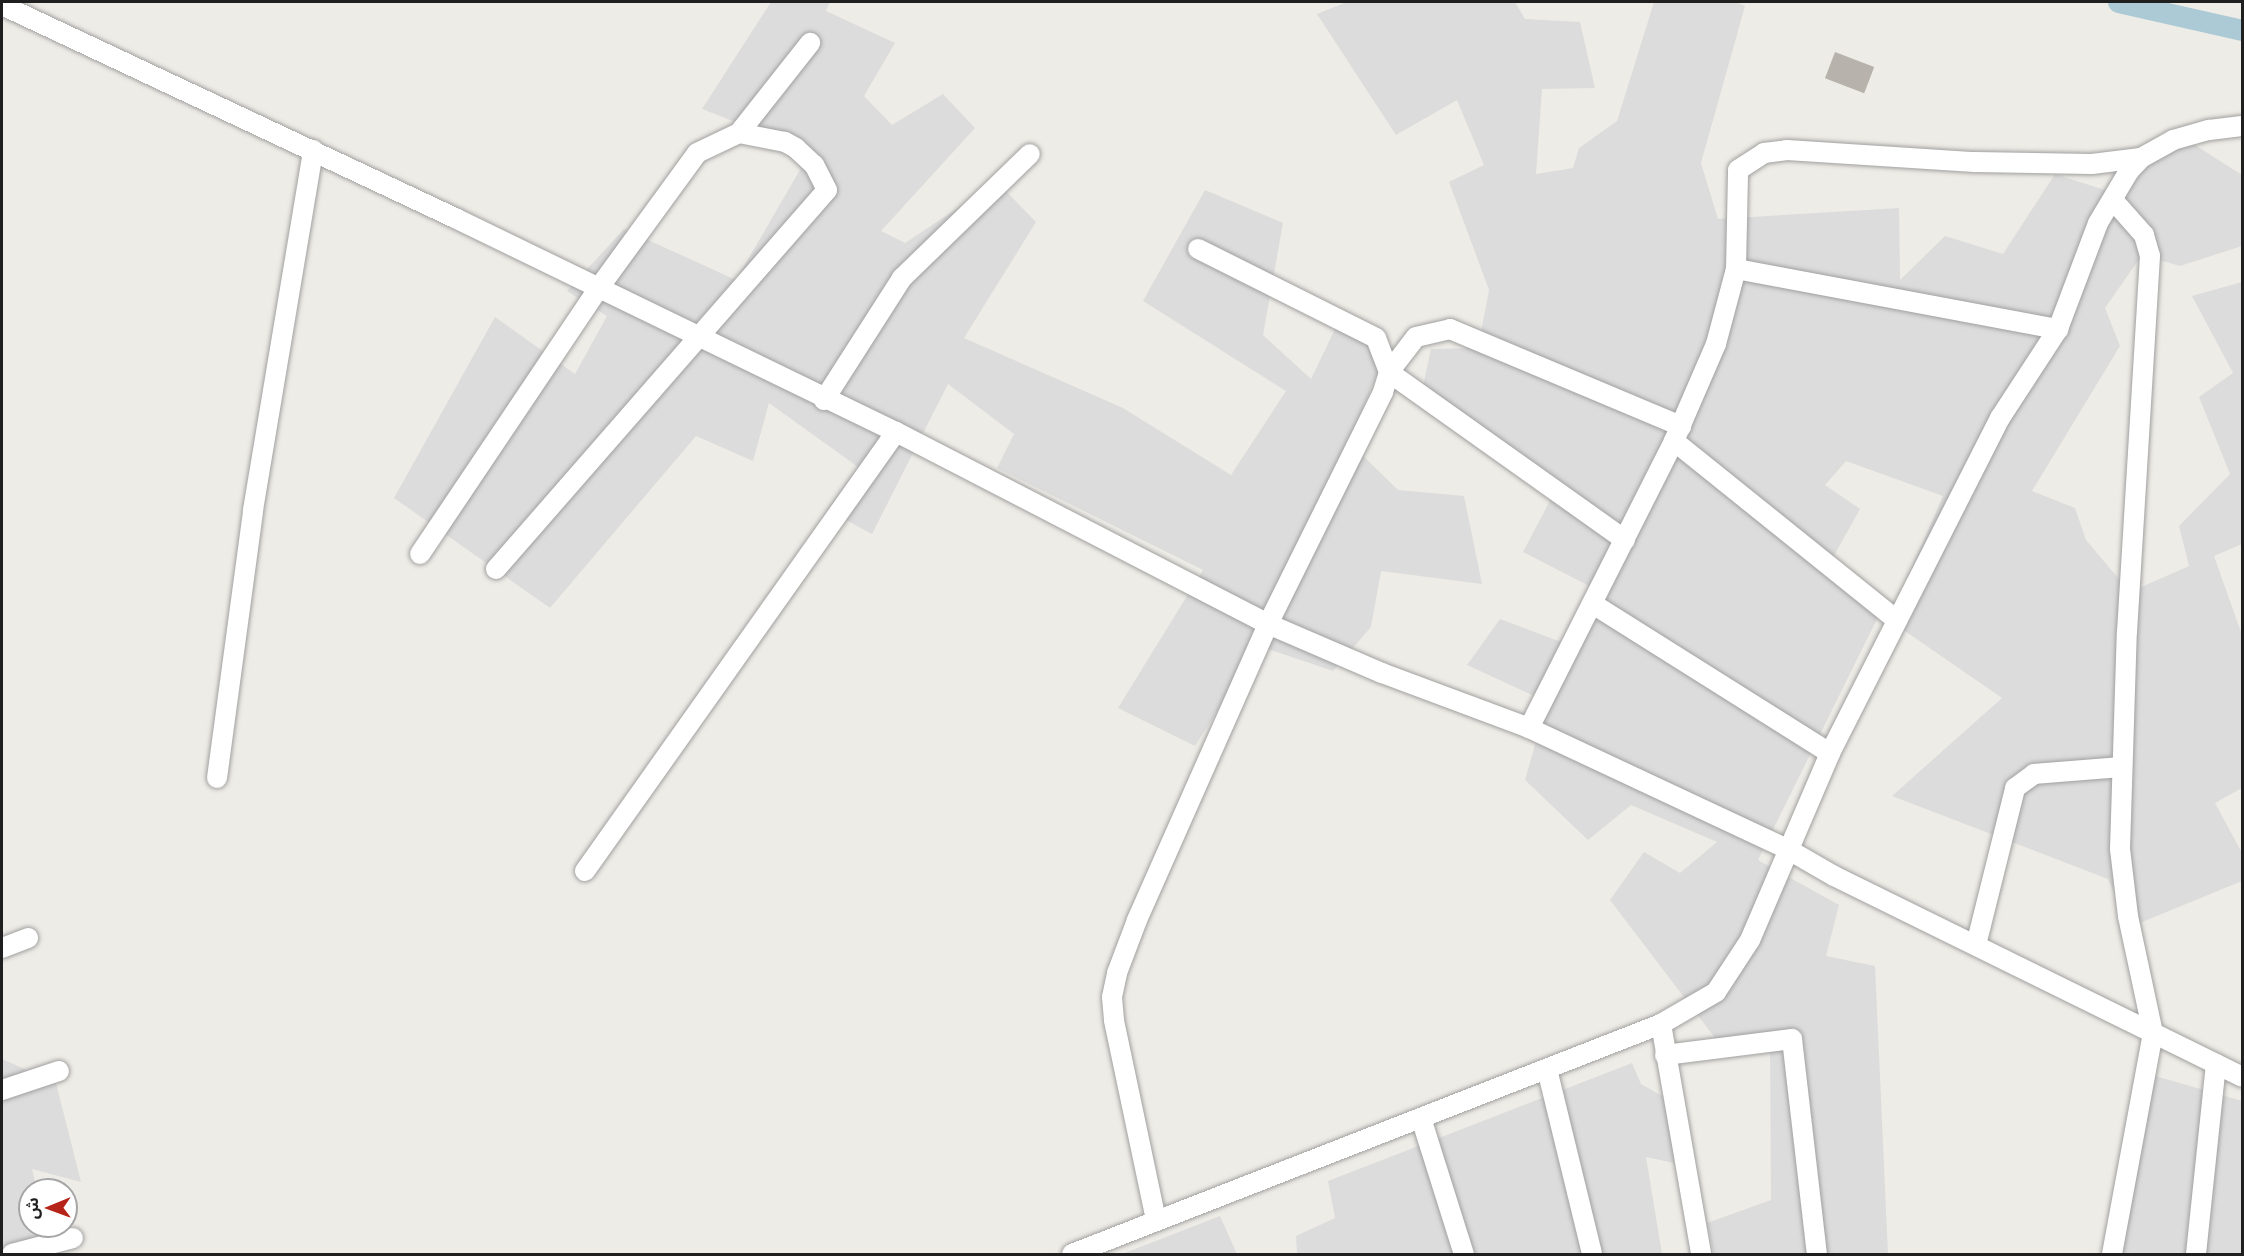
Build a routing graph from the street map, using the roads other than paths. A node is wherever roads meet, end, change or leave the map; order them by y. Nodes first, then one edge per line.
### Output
1 (2, 5) edge
2 (810, 44) dead end
3 (2242, 126) edge
4 (739, 133) junction
5 (313, 150) junction
6 (1030, 154) dead end
7 (2141, 158) junction
8 (2113, 200) junction
9 (1198, 249) dead end
10 (1736, 269) junction
11 (598, 289) junction
12 (2058, 329) junction
13 (698, 336) junction
14 (1389, 372) junction
15 (824, 400) junction
16 (896, 432) junction
17 (1677, 433) junction
18 (1625, 540) junction
19 (420, 554) dead end
20 (496, 569) dead end
21 (1593, 604) junction
22 (1897, 620) junction
23 (1268, 624) junction
24 (1529, 728) junction
25 (1830, 753) junction
26 (2121, 766) junction
27 (217, 778) dead end
28 (1789, 850) junction
29 (585, 871) dead end
30 (28, 938) dead end
31 (1976, 945) junction
32 (2, 948) edge
33 (1661, 1024) junction
34 (2153, 1033) junction
35 (1665, 1055) junction
36 (2216, 1064) junction
37 (1547, 1069) junction
38 (59, 1071) dead end
39 (2242, 1077) edge
40 (2, 1090) edge
41 (1421, 1118) junction
42 (1156, 1220) junction
43 (73, 1238) dead end
44 (12, 1254) edge
45 (1072, 1254) edge
46 (1464, 1254) edge
47 (1592, 1254) edge
48 (1701, 1254) edge
49 (1817, 1254) edge
50 (2112, 1254) edge
51 (2196, 1254) edge

1 - 5 street
2 - 4 street
3 - 7 street
4 - 11 street
4 - 13 street
5 - 11 street
5 - 27 street
6 - 15 street
7 - 8 street
7 - 10 street
8 - 12 street
8 - 26 street
9 - 14 street
10 - 12 street
10 - 17 street
11 - 13 street
11 - 19 street
12 - 22 street
13 - 15 street
13 - 20 street
14 - 17 street
14 - 18 street
14 - 23 street
15 - 16 street
16 - 23 street
16 - 29 street
17 - 18 street
17 - 22 street
18 - 21 street
21 - 24 street
21 - 25 street
22 - 25 street
23 - 24 street
23 - 42 street
24 - 28 street
25 - 28 street
26 - 31 street
26 - 34 street
28 - 31 street
28 - 33 street
30 - 32 street
31 - 34 street
33 - 35 street
33 - 37 street
34 - 36 street
34 - 50 street
35 - 48 street
35 - 49 street
36 - 39 street
36 - 51 street
37 - 41 street
37 - 47 street
38 - 40 street
41 - 42 street
41 - 46 street
42 - 45 street
43 - 44 street

